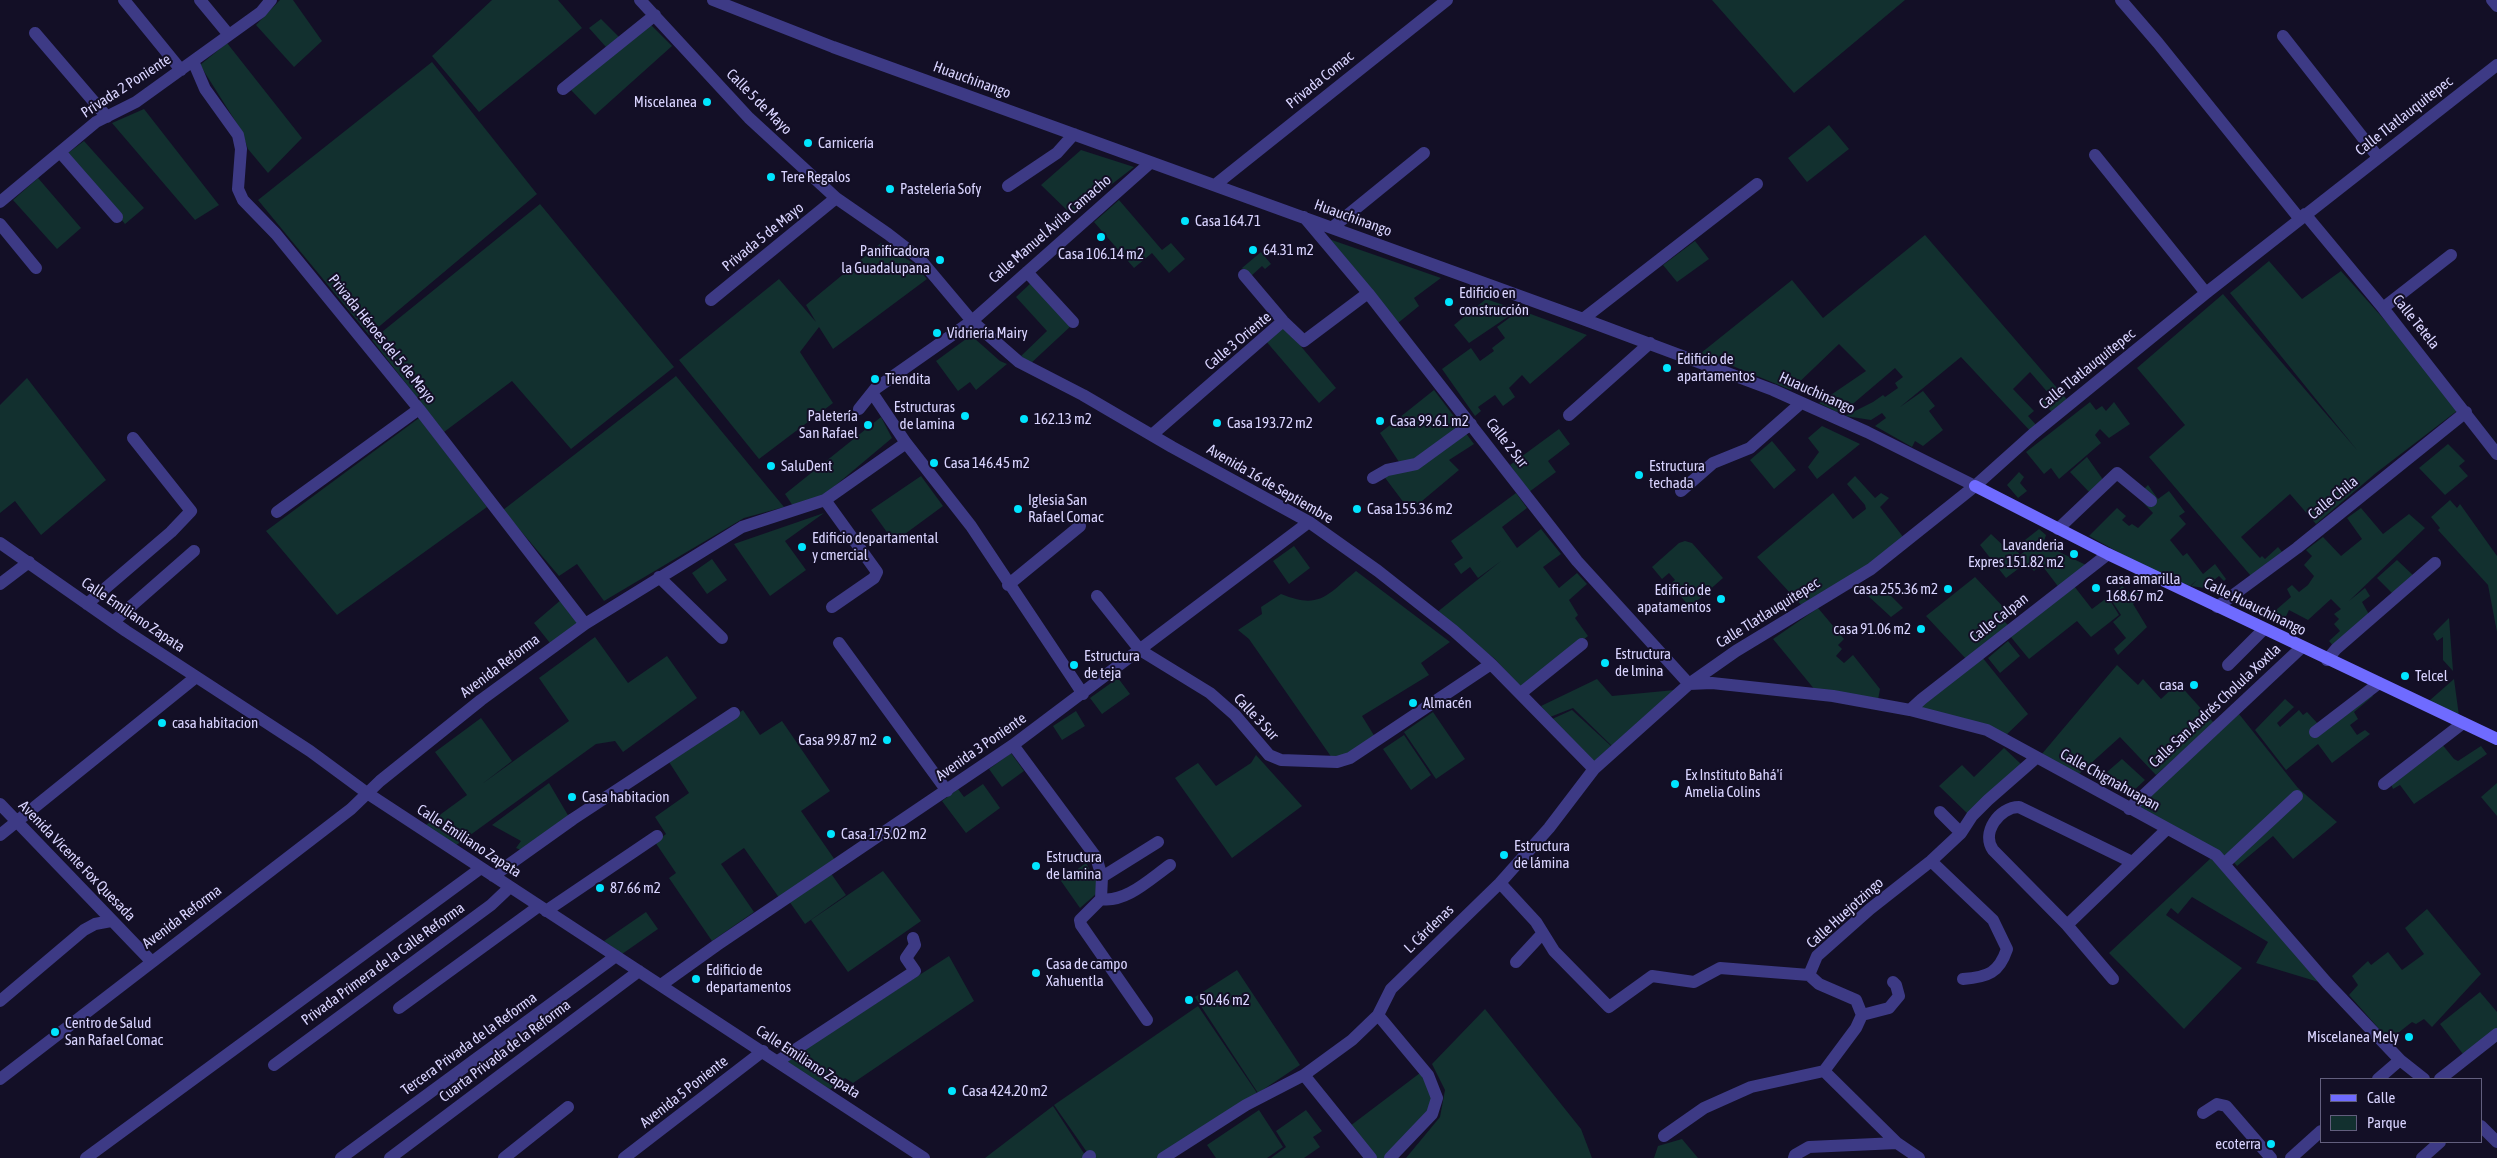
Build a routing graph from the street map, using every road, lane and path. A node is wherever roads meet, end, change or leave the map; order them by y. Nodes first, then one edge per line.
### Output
1 (124, 0) edge
2 (200, 0) edge
3 (271, 0) edge
4 (640, 0) edge
5 (712, 0) edge
6 (1447, 0) edge
7 (2121, 0) edge
8 (2492, 0) edge
9 (2497, 6) edge
10 (655, 14) junction
11 (34, 33) dead end
12 (229, 35) junction
13 (2283, 36) dead end
14 (193, 61) junction
15 (2497, 65) edge
16 (181, 70) junction
17 (563, 89) dead end
18 (106, 117) junction
19 (1074, 134) junction
20 (60, 152) junction
21 (1424, 153) dead end
22 (2096, 155) dead end
23 (2378, 157) junction
24 (1150, 163) junction
25 (1757, 184) dead end
26 (1215, 185) junction
27 (1008, 186) dead end
28 (836, 198) junction
29 (0, 202) edge
30 (2302, 216) junction
31 (117, 217) dead end
32 (1304, 217) junction
33 (0, 224) edge
34 (1333, 227) junction
35 (2450, 255) dead end
36 (36, 268) dead end
37 (1027, 272) junction
38 (1244, 275) dead end
39 (2206, 292) junction
40 (1368, 293) junction
41 (711, 300) dead end
42 (2383, 308) junction
43 (1583, 318) junction
44 (972, 321) junction
45 (1283, 321) junction
46 (1073, 322) dead end
47 (1650, 343) junction
48 (873, 394) junction
49 (1801, 402) junction
50 (859, 408) dead end
51 (419, 409) junction
52 (2466, 412) junction
53 (1569, 415) dead end
54 (1471, 424) junction
55 (1153, 434) junction
56 (133, 438) dead end
57 (906, 443) junction
58 (2495, 447) edge
59 (1373, 478) dead end
60 (1975, 486) junction
61 (1681, 491) dead end
62 (825, 500) junction
63 (2151, 501) dead end
64 (277, 512) dead end
65 (1310, 522) junction
66 (1080, 526) dead end
67 (2058, 529) junction
68 (0, 543) edge
69 (194, 551) dead end
70 (2108, 554) junction
71 (29, 562) junction
72 (2435, 563) dead end
73 (659, 577) junction
74 (0, 584) edge
75 (1008, 585) junction
76 (1097, 596) dead end
77 (87, 604) junction
78 (832, 607) dead end
79 (2217, 607) junction
80 (113, 622) junction
81 (585, 624) junction
82 (2264, 629) junction
83 (722, 638) dead end
84 (839, 643) dead end
85 (1582, 644) dead end
86 (2302, 647) junction
87 (1140, 650) junction
88 (2328, 660) junction
89 (1491, 664) junction
90 (2228, 666) dead end
91 (196, 677) junction
92 (2379, 683) junction
93 (1688, 684) junction
94 (1083, 694) junction
95 (1521, 694) junction
96 (1910, 710) junction
97 (734, 713) dead end
98 (2463, 723) junction
99 (2316, 732) dead end
100 (2497, 739) edge
101 (1013, 744) junction
102 (2036, 758) junction
103 (1594, 769) junction
104 (2384, 784) dead end
105 (946, 791) junction
106 (367, 793) junction
107 (2296, 796) dead end
108 (0, 804) edge
109 (2129, 809) junction
110 (1940, 812) dead end
111 (17, 821) junction
112 (2167, 829) junction
113 (1961, 833) junction
114 (0, 835) edge
115 (657, 836) dead end
116 (1158, 842) dead end
117 (1931, 861) junction
118 (2132, 862) junction
119 (2224, 864) junction
120 (1170, 865) dead end
121 (481, 868) junction
122 (492, 876) junction
123 (1102, 877) junction
124 (1500, 883) junction
125 (510, 888) junction
126 (1101, 899) junction
127 (542, 909) junction
128 (111, 922) junction
129 (2067, 925) junction
130 (1542, 934) junction
131 (913, 938) dead end
132 (616, 956) junction
133 (151, 961) junction
134 (1516, 962) dead end
135 (639, 971) junction
136 (1810, 975) junction
137 (1963, 979) dead end
138 (2114, 979) dead end
139 (1893, 982) dead end
140 (662, 986) junction
141 (0, 1001) edge
142 (399, 1008) dead end
143 (1862, 1015) junction
144 (1378, 1016) junction
145 (1147, 1020) dead end
146 (2497, 1034) edge
147 (763, 1051) junction
148 (2400, 1060) junction
149 (778, 1061) junction
150 (274, 1065) dead end
151 (1824, 1071) junction
152 (1304, 1075) junction
153 (2379, 1078) edge
154 (2423, 1078) edge
155 (2441, 1078) edge
156 (0, 1079) edge
157 (568, 1107) dead end
158 (2203, 1113) dead end
159 (2482, 1127) edge
160 (2320, 1132) edge
161 (1664, 1136) dead end
162 (2497, 1142) edge
163 (1897, 1143) junction
164 (2439, 1143) edge
165 (1792, 1157) edge
166 (86, 1158) edge
167 (341, 1158) edge
168 (390, 1158) edge
169 (504, 1158) edge
170 (624, 1158) edge
171 (924, 1158) edge
172 (1163, 1158) edge
173 (1371, 1158) edge
174 (1390, 1158) edge
175 (1919, 1158) edge
176 (2271, 1158) edge
177 (2291, 1158) edge
178 (2422, 1158) edge

1 - 16 street
2 - 12 street
3 - 12 street, Privada 2 Poniente
4 - 10 street, Calle 5 de Mayo
5 - 19 street, Huauchinango
6 - 26 street, Privada Comac
7 - 30 street, Calle Tetela
8 - 9 street
10 - 17 street
10 - 28 street, Calle 5 de Mayo
11 - 18 street
12 - 14 street, Privada 2 Poniente
13 - 23 street
14 - 16 street, Privada 2 Poniente
14 - 51 street, Privada Héroes del 5 de Mayo
15 - 23 street, Calle Tlatlauquitepec
16 - 18 street, Privada 2 Poniente
18 - 20 street, Privada 2 Poniente
19 - 24 street, Huauchinango
19 - 27 street
20 - 29 street, Privada 2 Poniente
20 - 31 street
21 - 34 street
22 - 39 street
23 - 30 street, Calle Tlatlauquitepec
24 - 26 street, Huauchinango
24 - 37 street, Calle Manuel Ávila Camacho
25 - 43 street
26 - 32 street, Huauchinango
28 - 41 street, Privada 5 de Mayo
28 - 44 street, Calle 5 de Mayo
30 - 39 street, Calle Tlatlauquitepec
30 - 42 street, Calle Tetela
32 - 34 street, Huauchinango
32 - 40 street, Calle 2 Sur
33 - 36 street
34 - 43 street, Huauchinango
35 - 42 street
37 - 44 street, Calle Manuel Ávila Camacho
37 - 46 street
38 - 45 street
39 - 60 street, Calle Tlatlauquitepec
40 - 45 street, Calle 3 Oriente
40 - 54 street, Calle 2 Sur
42 - 52 street, Calle Tetela
43 - 47 street, Huauchinango
44 - 48 street
44 - 55 street, Avenida 16 de Septiembre
45 - 55 street, Calle 3 Oriente
47 - 49 street, Huauchinango
47 - 53 street
48 - 50 street
48 - 57 street
49 - 60 street, Huauchinango
49 - 61 street
51 - 64 street
51 - 81 street, Privada Héroes del 5 de Mayo
52 - 58 street, Calle Tetela
52 - 79 street, Calle Chila
54 - 59 street
54 - 93 street, Calle 2 Sur
55 - 65 street, Avenida 16 de Septiembre
56 - 77 street
57 - 62 street, Avenida Reforma
57 - 75 street
60 - 67 main road, Calle Huauchinango
60 - 93 street, Calle Tlatlauquitepec
62 - 73 street, Avenida Reforma
62 - 78 street
63 - 67 street
65 - 87 street, Avenida 3 Poniente
65 - 89 street, Avenida 16 de Septiembre
66 - 75 street
67 - 70 main road, Calle Huauchinango
68 - 71 street, Calle Emiliano Zapata
69 - 80 street
70 - 79 main road, Calle Huauchinango
70 - 96 street, Calle Calpan
71 - 74 street
71 - 77 street, Calle Emiliano Zapata
72 - 88 street
73 - 81 street, Avenida Reforma
73 - 83 street
75 - 94 street
76 - 87 street, Calle 3 Sur
77 - 80 street, Calle Emiliano Zapata
79 - 82 main road, Calle Huauchinango
80 - 91 street, Calle Emiliano Zapata
81 - 106 street, Avenida Reforma
82 - 86 main road, Calle Huauchinango
82 - 90 street
84 - 105 street
85 - 95 street
86 - 88 main road, Calle Huauchinango
86 - 109 street, Calle San Andrés Cholula Xoxtla
87 - 89 street, Calle 3 Sur
87 - 94 street, Avenida 3 Poniente
88 - 92 main road, Calle Huauchinango
89 - 95 street, Avenida 16 de Septiembre
91 - 106 street, Calle Emiliano Zapata
91 - 111 street
92 - 98 main road, Calle Huauchinango
92 - 99 street
93 - 96 street, Calle Chignahuapan
93 - 103 street, L. Cárdenas
94 - 101 street, Avenida 3 Poniente
95 - 103 street, Avenida 16 de Septiembre
96 - 102 street, Calle Chignahuapan
97 - 122 street
98 - 100 main road, Calle Huauchinango
98 - 104 street
101 - 105 street, Avenida 3 Poniente
101 - 123 street
102 - 109 street, Calle Chignahuapan
102 - 113 street, Calle Huejotzingo
103 - 124 street, L. Cárdenas
105 - 140 street, Avenida 3 Poniente
106 - 121 street, Calle Emiliano Zapata
106 - 133 street, Avenida Reforma
107 - 119 street
108 - 111 street, Avenida Vicente Fox Quesada
109 - 112 street, Calle Chignahuapan
110 - 113 street
111 - 114 street
111 - 128 street, Avenida Vicente Fox Quesada
112 - 118 street
112 - 119 street, Calle Chignahuapan
113 - 117 street, Calle Huejotzingo
115 - 127 street
116 - 123 street
117 - 136 street, Calle Huejotzingo
117 - 137 street
118 - 129 street
118 - 129 street
119 - 148 street, Calle Chignahuapan
120 - 126 street
121 - 122 street, Calle Emiliano Zapata
121 - 166 street
122 - 125 street, Calle Emiliano Zapata
123 - 126 street
124 - 130 street
124 - 144 street, L. Cárdenas
125 - 127 street, Calle Emiliano Zapata
125 - 150 street, Privada Primera de la Calle Reforma
126 - 145 street
127 - 132 street, Calle Emiliano Zapata
127 - 142 street
128 - 133 street, Avenida Vicente Fox Quesada
128 - 141 street
129 - 138 street
130 - 134 street
130 - 136 street
131 - 149 street
132 - 135 street, Calle Emiliano Zapata
132 - 167 street, Tercera Privada de la Reforma
133 - 156 street, Avenida Reforma
135 - 140 street, Calle Emiliano Zapata
135 - 168 street, Cuarta Privada de la Reforma
136 - 143 street
139 - 143 street
140 - 147 street, Calle Emiliano Zapata
143 - 151 street
144 - 152 street, L. Cárdenas
144 - 174 street
146 - 155 street
147 - 149 street, Calle Emiliano Zapata
147 - 170 street, Avenida 5 Poniente
148 - 153 street
148 - 154 street, Calle Chignahuapan
149 - 171 street, Calle Emiliano Zapata
151 - 161 street
151 - 163 street
152 - 172 street, L. Cárdenas
152 - 173 street
157 - 169 street
158 - 176 street
159 - 162 street
160 - 177 street
163 - 165 street
163 - 175 street
164 - 178 street

